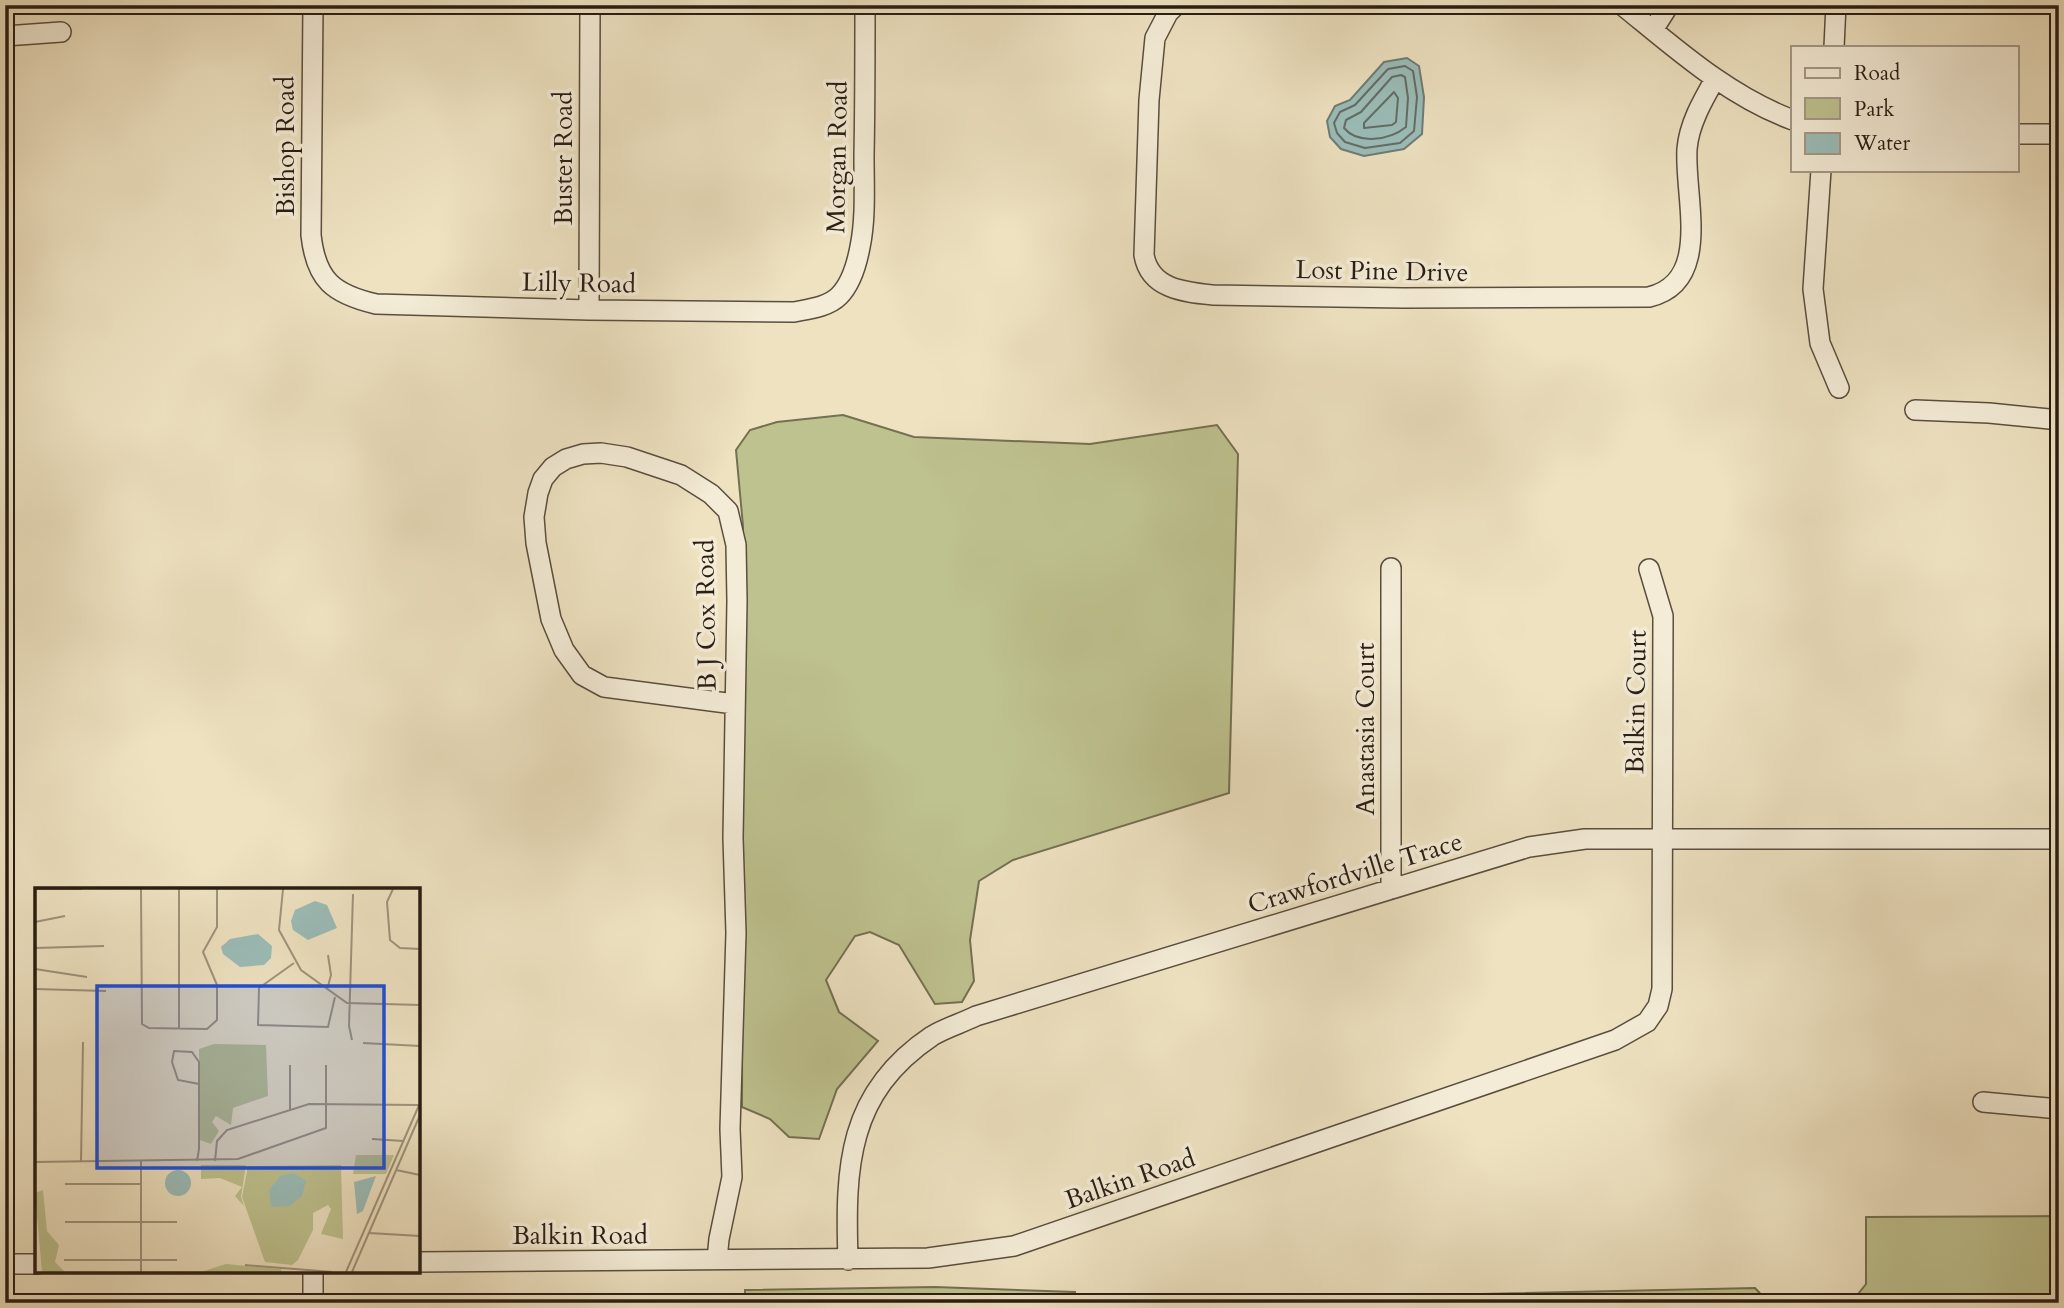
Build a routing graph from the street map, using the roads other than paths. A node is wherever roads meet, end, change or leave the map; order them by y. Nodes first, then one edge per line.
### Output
1 (313, 5) edge
2 (590, 5) edge
3 (865, 5) edge
4 (1176, 5) edge
5 (1622, 5) edge
6 (1669, 5) edge
7 (1836, 5) edge
8 (1653, 30) junction
9 (61, 32) dead end
10 (5, 36) edge
11 (1834, 46) edge
12 (1715, 79) junction
13 (1791, 119) edge
14 (2018, 134) edge
15 (2059, 134) edge
16 (1821, 172) edge
17 (328, 284) joint
18 (833, 301) joint
19 (589, 310) junction
20 (1839, 388) dead end
21 (1915, 410) dead end
22 (2059, 420) edge
23 (1391, 568) dead end
24 (1649, 569) dead end
25 (734, 704) junction
26 (1661, 838) junction
27 (2059, 839) edge
28 (1391, 889) junction
29 (1983, 1102) dead end
30 (2059, 1109) edge
31 (848, 1259) junction
32 (718, 1260) junction
33 (420, 1262) edge
34 (5, 1264) edge
35 (35, 1264) edge
36 (313, 1273) edge
37 (313, 1303) edge

1 - 17 street, Bishop Road
2 - 19 street, Buster Road
3 - 18 street, Morgan Road
4 - 12 street, Lost Pine Drive
5 - 8 street
6 - 8 street
7 - 11 street
8 - 12 street
9 - 10 street
12 - 13 street
14 - 15 street
16 - 20 street
17 - 19 street, Lilly Road
18 - 19 street, Lilly Road
21 - 22 street
23 - 28 street, Anastasia Court
24 - 26 street, Balkin Court
25 - 25 street, B J Cox Road
25 - 32 street, B J Cox Road
26 - 27 street, Crawfordville Trace
26 - 28 street, Crawfordville Trace
26 - 31 street, Balkin Road
28 - 31 street, Crawfordville Trace
29 - 30 street
31 - 32 street, Balkin Road
32 - 33 street, Balkin Road
34 - 35 street
36 - 37 street

